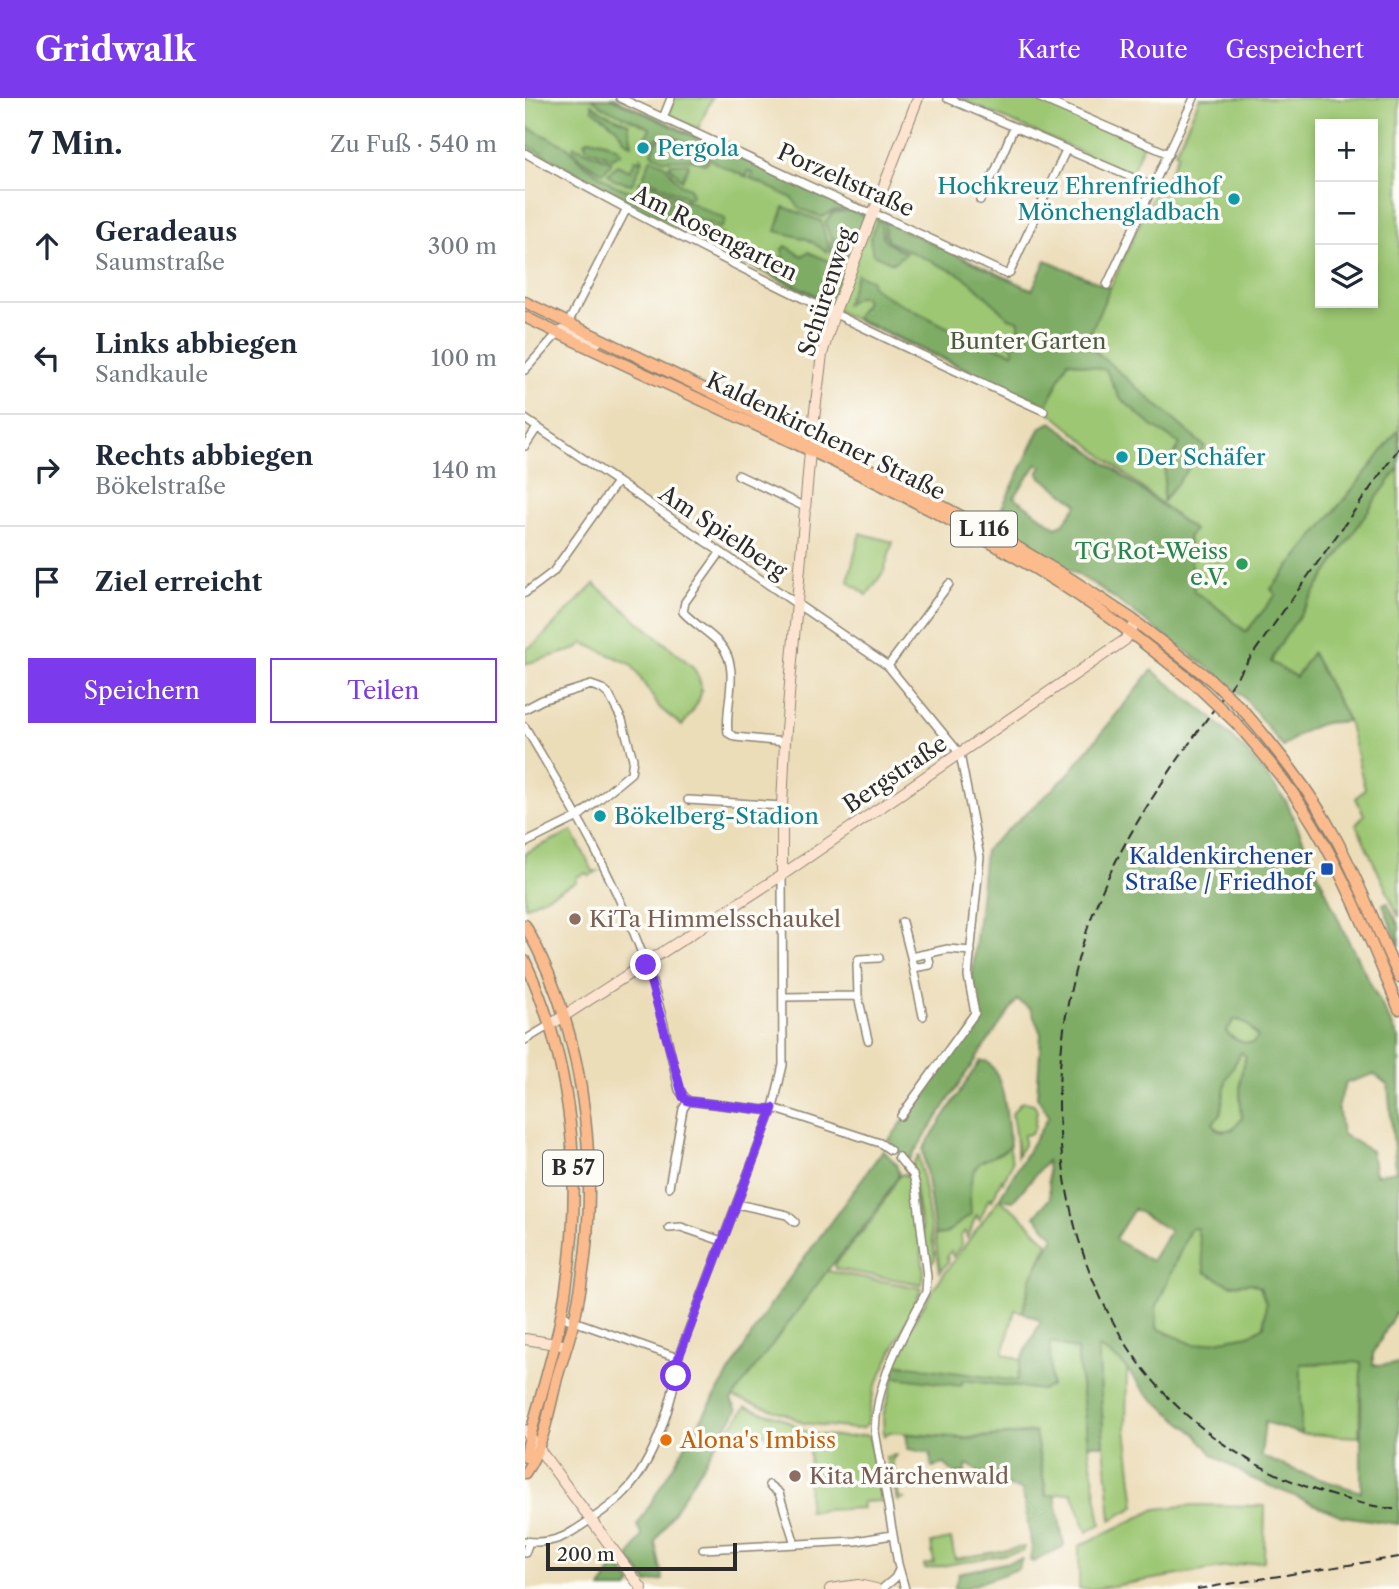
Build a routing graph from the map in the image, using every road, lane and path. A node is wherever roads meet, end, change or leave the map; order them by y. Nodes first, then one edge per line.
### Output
1 (620, 98) edge
2 (671, 98) edge
3 (918, 98) edge
4 (947, 98) edge
5 (1040, 98) edge
6 (1194, 98) edge
7 (663, 118) junction
8 (1014, 127) junction
9 (1066, 150) junction
10 (525, 153) edge
11 (1169, 153) junction
12 (1154, 187) junction
13 (980, 200) dead end
14 (626, 210) junction
15 (873, 213) junction
16 (1107, 285) dead end
17 (525, 302) edge
18 (834, 314) junction
19 (525, 317) edge
20 (568, 323) junction
21 (558, 333) junction
22 (643, 360) junction
23 (525, 370) edge
24 (1044, 411) dead end
25 (525, 419) edge
26 (537, 428) junction
27 (525, 446) edge
28 (810, 446) junction
29 (738, 475) dead end
30 (617, 482) junction
31 (805, 507) junction
32 (720, 553) junction
33 (949, 584) dead end
34 (525, 593) edge
35 (797, 606) junction
36 (1136, 622) junction
37 (1130, 633) junction
38 (888, 666) junction
39 (525, 709) edge
40 (525, 727) edge
41 (785, 742) junction
42 (960, 754) junction
43 (688, 800) dead end
44 (782, 806) junction
45 (578, 817) junction
46 (525, 843) edge
47 (782, 874) junction
48 (902, 922) dead end
49 (525, 925) edge
50 (971, 951) junction
51 (928, 954) junction
52 (911, 957) junction
53 (879, 958) dead end
54 (525, 961) edge
55 (646, 965) junction
56 (913, 968) junction
57 (1399, 976) edge
58 (858, 996) junction
59 (783, 997) junction
60 (1399, 1009) edge
61 (923, 1016) dead end
62 (563, 1017) junction
63 (550, 1025) junction
64 (525, 1040) edge
65 (868, 1041) dead end
66 (688, 1101) junction
67 (773, 1108) junction
68 (901, 1116) dead end
69 (890, 1150) dead end
70 (898, 1157) dead end
71 (669, 1187) dead end
72 (737, 1204) junction
73 (795, 1222) dead end
74 (669, 1228) dead end
75 (722, 1241) junction
76 (561, 1313) junction
77 (574, 1321) junction
78 (525, 1339) edge
79 (561, 1343) junction
80 (678, 1359) junction
81 (528, 1433) edge
82 (538, 1450) junction
83 (525, 1457) edge
84 (525, 1473) edge
85 (769, 1486) dead end
86 (591, 1520) junction
87 (892, 1535) junction
88 (527, 1541) edge
89 (795, 1544) junction
90 (703, 1549) dead end
91 (525, 1553) edge
92 (899, 1569) junction
93 (642, 1589) edge
94 (830, 1589) edge
95 (876, 1589) edge
96 (882, 1589) edge
97 (905, 1589) edge

1 - 7 street, Porzeltstraße
2 - 7 street
3 - 15 main road, Schürenweg
4 - 8 street
5 - 11 street
6 - 11 street
7 - 15 street, Porzeltstraße
8 - 9 street
8 - 13 street
9 - 12 street
9 - 15 street, Porzeltstraße
10 - 14 street, Am Rosengarten
11 - 12 street
12 - 16 street
14 - 18 street, Am Rosengarten
14 - 20 street
15 - 18 main road, Schürenweg
17 - 20 main road, Kaldenkirchener Straße / L 116
18 - 24 street, Am Rosengarten
18 - 28 main road, Schürenweg
19 - 21 main road, Kaldenkirchener Straße / L 116
20 - 22 main road, Kaldenkirchener Straße / L 116
21 - 22 main road, Kaldenkirchener Straße
21 - 23 street
21 - 28 main road, Kaldenkirchener Straße / L 116
22 - 28 main road, Kaldenkirchener Straße / L 116
25 - 26 street, Am Spielberg
26 - 27 street
26 - 30 street, Am Spielberg
28 - 31 main road, Schürenweg
28 - 36 main road, Kaldenkirchener Straße / L 116
28 - 37 main road, Kaldenkirchener Straße / L 116
29 - 31 street
30 - 32 street, Am Spielberg
30 - 34 street
31 - 35 main road, Schürenweg
32 - 35 street, Am Spielberg
32 - 41 street
33 - 38 street
35 - 38 street, Am Spielberg
35 - 41 main road, Schürenweg
36 - 37 main road, Bergstraße
36 - 57 main road, Kaldenkirchener Straße / L 116, bridge
37 - 42 main road, Bergstraße
37 - 60 main road, Kaldenkirchener Straße / L 116, bridge
38 - 42 street, Am Spielberg
39 - 45 street
40 - 45 street
41 - 44 main road, Schürenweg
42 - 47 main road, Bergstraße
42 - 50 street
43 - 44 street
44 - 47 main road, Schürenweg
45 - 46 street
45 - 55 street
47 - 55 main road, Bergstraße
47 - 59 street, Schürenweg
48 - 52 street
49 - 62 main road, B 57
50 - 51 street
50 - 68 street
51 - 52 street
51 - 56 street
52 - 56 street
53 - 58 street
54 - 63 main road, B 57
55 - 62 main road, Bergstraße
55 - 66 street
56 - 61 street
58 - 59 street
58 - 65 street
59 - 67 street, Schürenweg
62 - 63 main road, Bergstraße
62 - 77 main road, B 57
63 - 64 street, Bergstraße
63 - 76 main road, B 57
66 - 67 street
66 - 71 street
67 - 69 street
67 - 72 street, Schürenweg
70 - 87 street
72 - 73 street
72 - 75 street, Schürenweg
74 - 75 street
75 - 80 street, Schürenweg
76 - 77 street
76 - 79 main road, B 57
77 - 79 main road, B 57
77 - 80 street
78 - 79 main road
79 - 81 main road, B 57
79 - 82 main road, B 57
80 - 86 street, Schürenweg
81 - 82 main road
81 - 83 main road, B 57
82 - 84 main road, B 57
82 - 86 main road
85 - 89 street
86 - 88 street, Schürenweg
86 - 93 main road
87 - 89 street
87 - 92 street
88 - 91 street
89 - 90 street
92 - 96 street
92 - 97 street
94 - 95 main road

